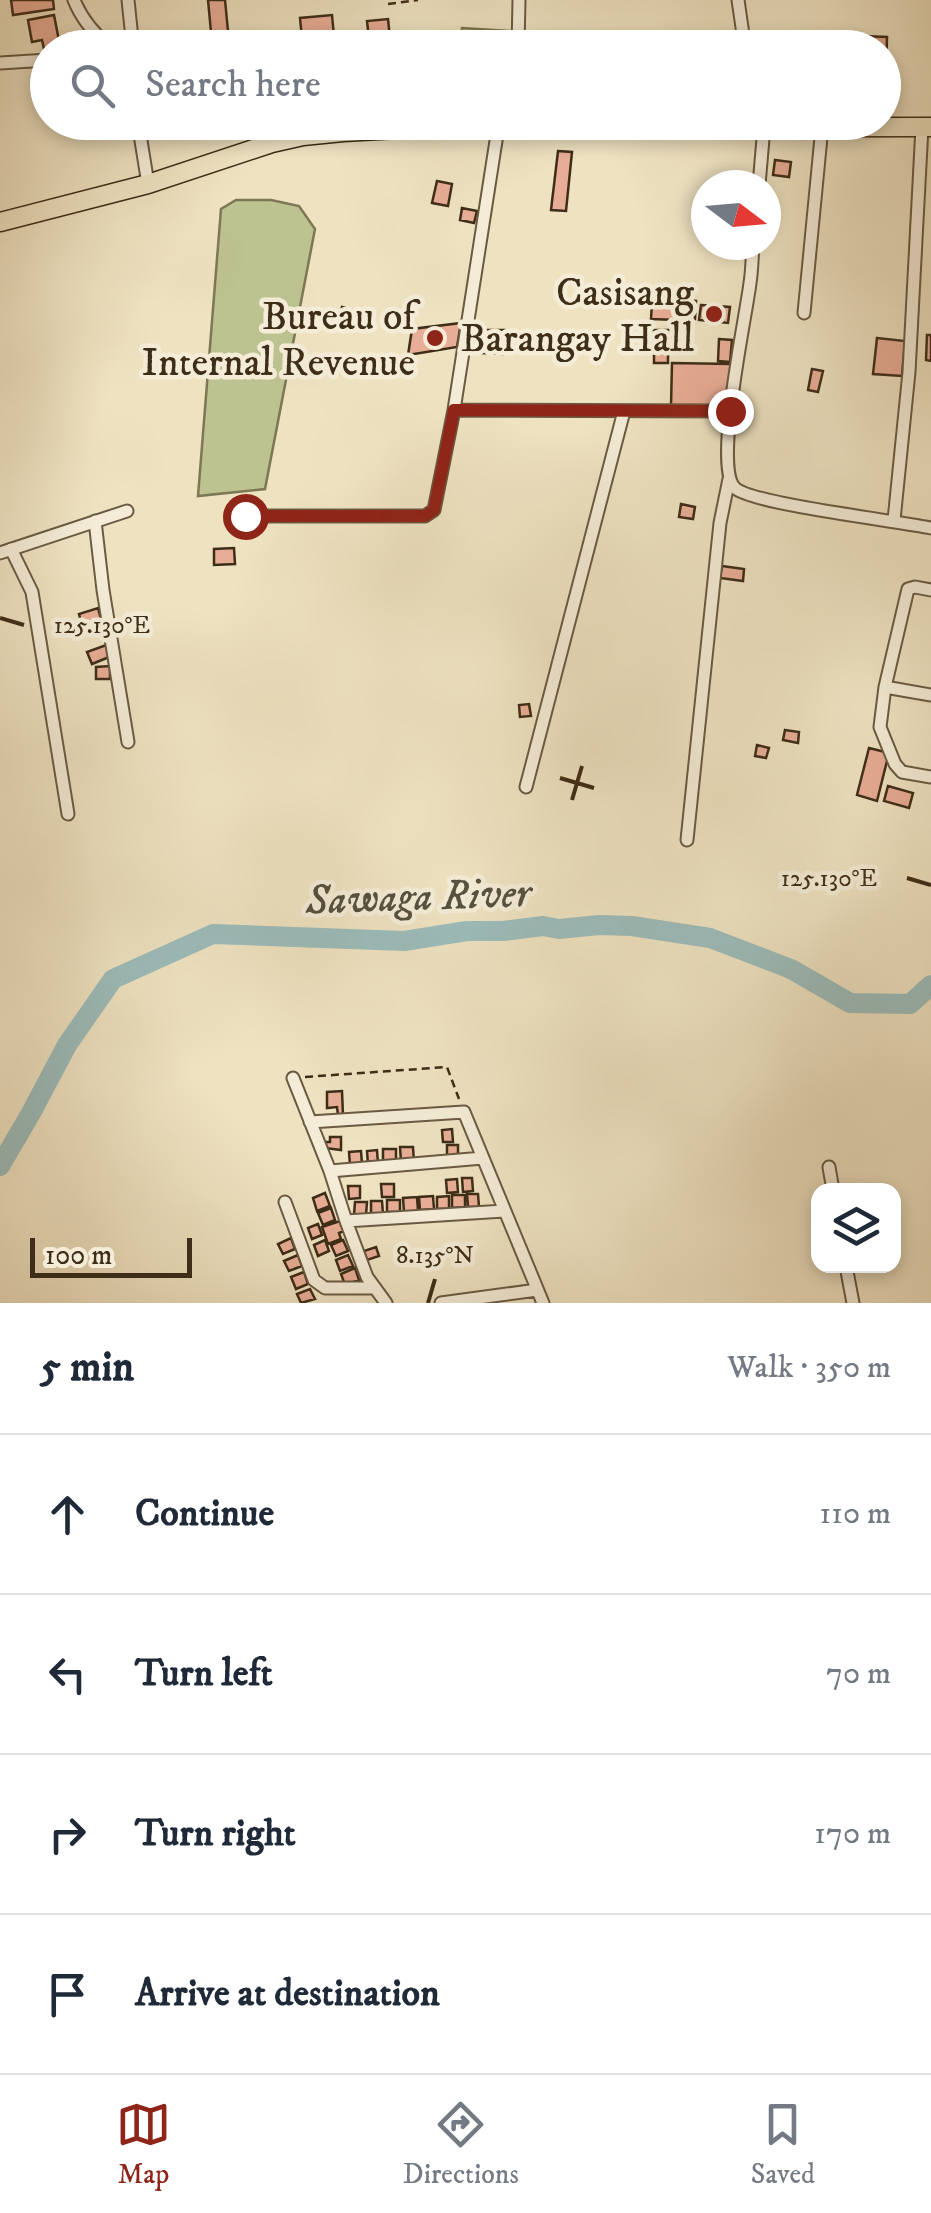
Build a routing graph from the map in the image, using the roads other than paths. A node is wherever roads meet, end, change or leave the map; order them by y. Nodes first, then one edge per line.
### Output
1 (74, 0) edge
2 (128, 0) edge
3 (519, 0) edge
4 (738, 0) edge
5 (91, 30) edge
6 (131, 30) edge
7 (518, 30) edge
8 (742, 30) edge
9 (30, 61) edge
10 (0, 63) edge
11 (901, 127) edge
12 (927, 127) edge
13 (141, 140) edge
14 (288, 140) edge
15 (507, 140) edge
16 (757, 140) edge
17 (821, 140) edge
18 (758, 170) edge
19 (148, 184) junction
20 (0, 222) edge
21 (752, 260) edge
22 (804, 313) dead end
23 (454, 410) junction
24 (624, 411) junction
25 (730, 411) junction
26 (729, 479) junction
27 (126, 510) dead end
28 (245, 516) dead end
29 (894, 520) junction
30 (95, 521) junction
31 (931, 528) edge
32 (6, 551) edge
33 (931, 590) edge
34 (884, 686) junction
35 (931, 695) edge
36 (128, 742) dead end
37 (931, 777) edge
38 (526, 787) dead end
39 (68, 814) dead end
40 (687, 840) dead end
41 (294, 1078) road end
42 (310, 1122) junction
43 (483, 1158) junction
44 (829, 1167) dead end
45 (330, 1171) junction
46 (832, 1183) edge
47 (285, 1202) dead end
48 (504, 1211) junction
49 (346, 1222) junction
50 (847, 1273) edge
51 (375, 1288) junction
52 (537, 1290) junction
53 (386, 1303) edge
54 (442, 1303) edge
55 (543, 1303) edge
56 (853, 1303) edge

1 - 5 street
2 - 6 street
3 - 7 street
4 - 8 street
9 - 10 street
11 - 12 highway
12 - 29 street
13 - 19 street
14 - 19 highway
15 - 23 street
16 - 18 street
17 - 22 street
19 - 20 highway
21 - 25 street
23 - 24 street
23 - 28 street
24 - 25 street
24 - 38 street
25 - 26 street
26 - 29 street
26 - 40 street
27 - 30 street
29 - 31 street
30 - 32 street
30 - 36 street
32 - 39 street
33 - 34 street
34 - 35 street
34 - 37 street
41 - 42 street
42 - 43 street
42 - 45 street
43 - 45 street
43 - 48 street
44 - 46 street
45 - 49 street
47 - 51 street
48 - 49 street
48 - 52 street
49 - 51 street
50 - 56 street
51 - 53 street
52 - 54 street
52 - 55 street

